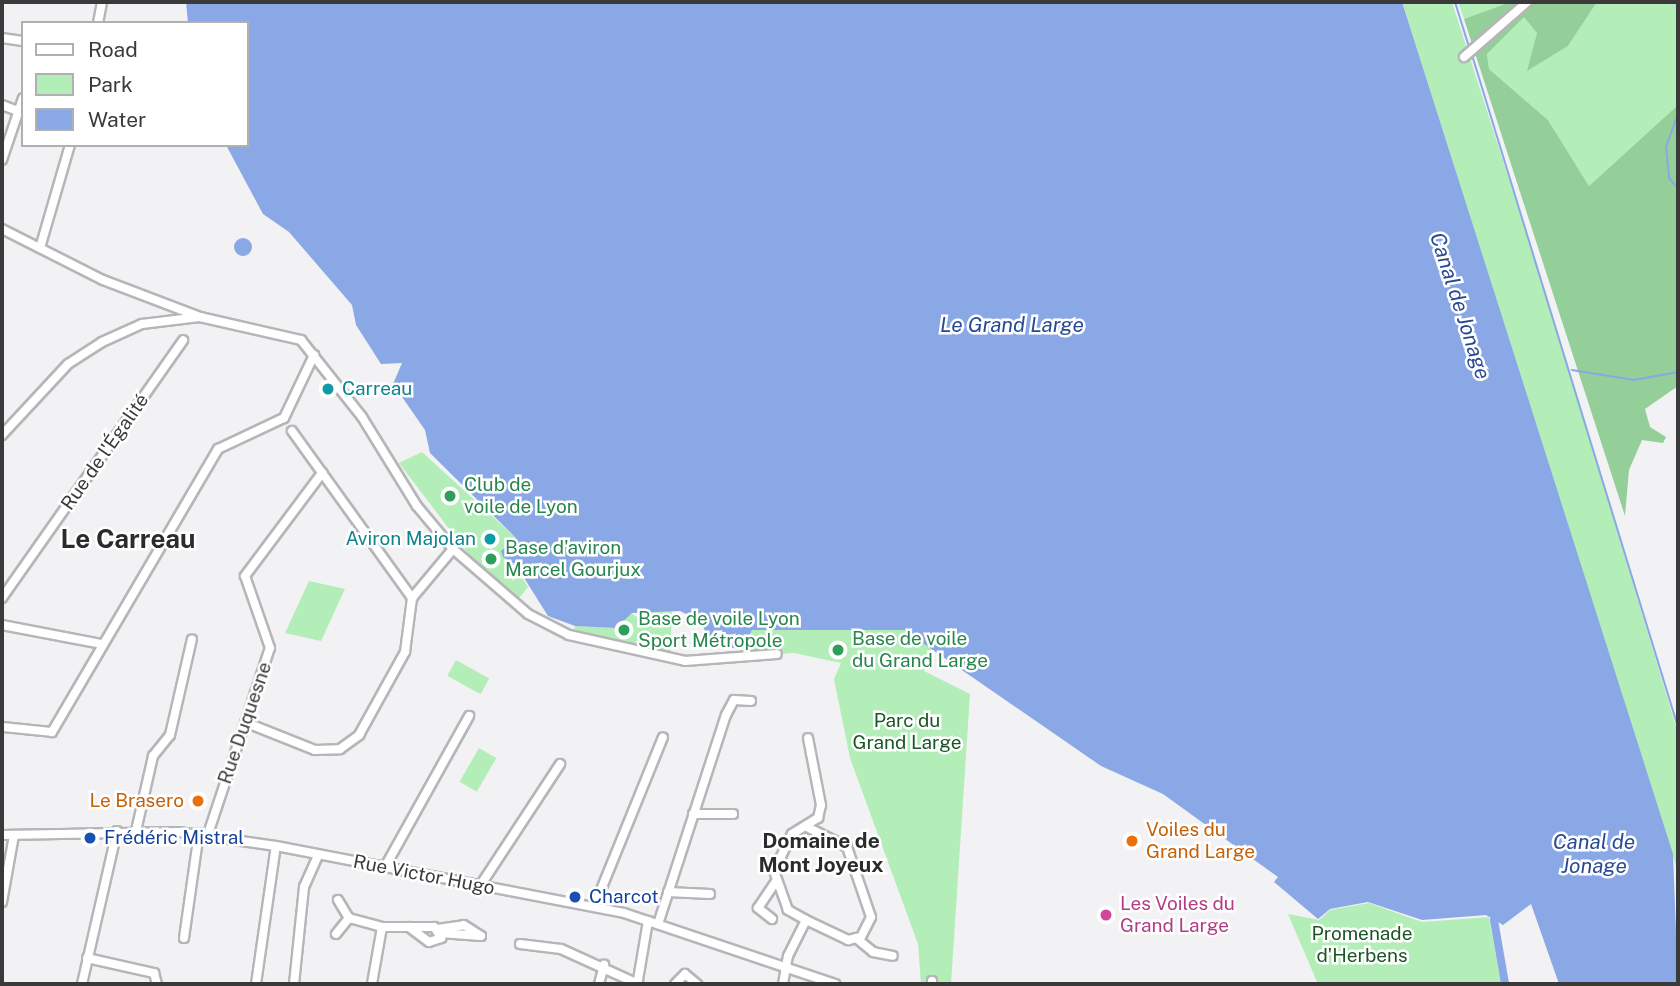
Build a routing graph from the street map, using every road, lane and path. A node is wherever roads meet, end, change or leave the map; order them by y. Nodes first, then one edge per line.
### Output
1 (102, 2) edge
2 (1527, 2) edge
3 (99, 21) edge
4 (2, 38) edge
5 (21, 41) edge
6 (1464, 57) dead end
7 (21, 103) edge
8 (2, 105) edge
9 (18, 111) junction
10 (69, 147) edge
11 (2, 160) edge
12 (2, 229) edge
13 (40, 248) junction
14 (200, 317) junction
15 (183, 340) dead end
16 (314, 355) junction
17 (292, 431) dead end
18 (2, 434) edge
19 (321, 473) junction
20 (453, 549) junction
21 (2, 598) edge
22 (412, 598) junction
23 (2, 625) edge
24 (192, 639) dead end
25 (102, 643) junction
26 (777, 654) dead end
27 (751, 701) dead end
28 (469, 716) dead end
29 (247, 723) junction
30 (2, 727) edge
31 (663, 737) dead end
32 (808, 738) dead end
33 (560, 764) dead end
34 (693, 814) junction
35 (733, 814) dead end
36 (807, 827) junction
37 (117, 831) junction
38 (136, 831) junction
39 (203, 834) junction
40 (2, 835) edge
41 (14, 835) junction
42 (276, 846) junction
43 (318, 855) junction
44 (385, 867) junction
45 (777, 880) junction
46 (480, 886) junction
47 (668, 892) junction
48 (710, 894) dead end
49 (338, 900) dead end
50 (2, 902) edge
51 (594, 907) junction
52 (349, 918) junction
53 (772, 919) dead end
54 (806, 920) junction
55 (648, 921) junction
56 (658, 924) junction
57 (382, 927) junction
58 (409, 927) junction
59 (336, 934) dead end
60 (184, 938) dead end
61 (856, 938) junction
62 (520, 944) dead end
63 (893, 956) dead end
64 (87, 958) junction
65 (604, 965) junction
66 (785, 968) junction
67 (638, 982) edge
68 (82, 984) edge
69 (157, 984) edge
70 (256, 984) edge
71 (294, 984) edge
72 (372, 984) edge
73 (598, 984) edge
74 (675, 984) edge
75 (697, 984) edge
76 (783, 984) edge
77 (835, 984) edge

1 - 3 street
2 - 6 street
4 - 5 street
7 - 9 street
8 - 9 street
9 - 11 street
10 - 13 street
12 - 13 street
13 - 14 street
14 - 16 street
14 - 18 street
15 - 21 street, Rue de l'Égalité
16 - 20 street
16 - 25 street
17 - 19 street
19 - 22 street
19 - 29 street, Rue Duquesne
20 - 22 street
20 - 26 street
22 - 29 street
23 - 25 street
24 - 38 street
25 - 30 street
27 - 34 street
28 - 44 street
29 - 39 street, Rue Duquesne
31 - 51 street
32 - 36 street
33 - 46 street
34 - 35 street
34 - 47 street
36 - 45 street
36 - 61 street
37 - 38 street, Rue Victor Hugo
37 - 41 street, Rue Victor Hugo
37 - 64 street
38 - 39 street, Rue Victor Hugo
39 - 42 street, Rue Victor Hugo
39 - 60 street, Rue Duquesne
40 - 41 street, Rue Victor Hugo
41 - 50 street
42 - 43 street, Rue Victor Hugo
42 - 70 street
43 - 44 street, Rue Victor Hugo
43 - 71 street
44 - 46 street, Rue Victor Hugo
45 - 53 street
45 - 54 street
46 - 51 street, Rue Victor Hugo
47 - 48 street
47 - 56 street
49 - 52 street
51 - 55 street, Rue Victor Hugo
52 - 57 street
52 - 59 street
54 - 61 street
54 - 66 street
55 - 56 street, Rue Victor Hugo
55 - 67 street
56 - 66 street, Rue Victor Hugo
57 - 58 street
57 - 72 street
58 - 58 street
61 - 63 street
62 - 65 street
64 - 68 street
64 - 69 street
65 - 67 street
65 - 73 street
66 - 76 street
66 - 77 street, Rue Victor Hugo
74 - 75 street

